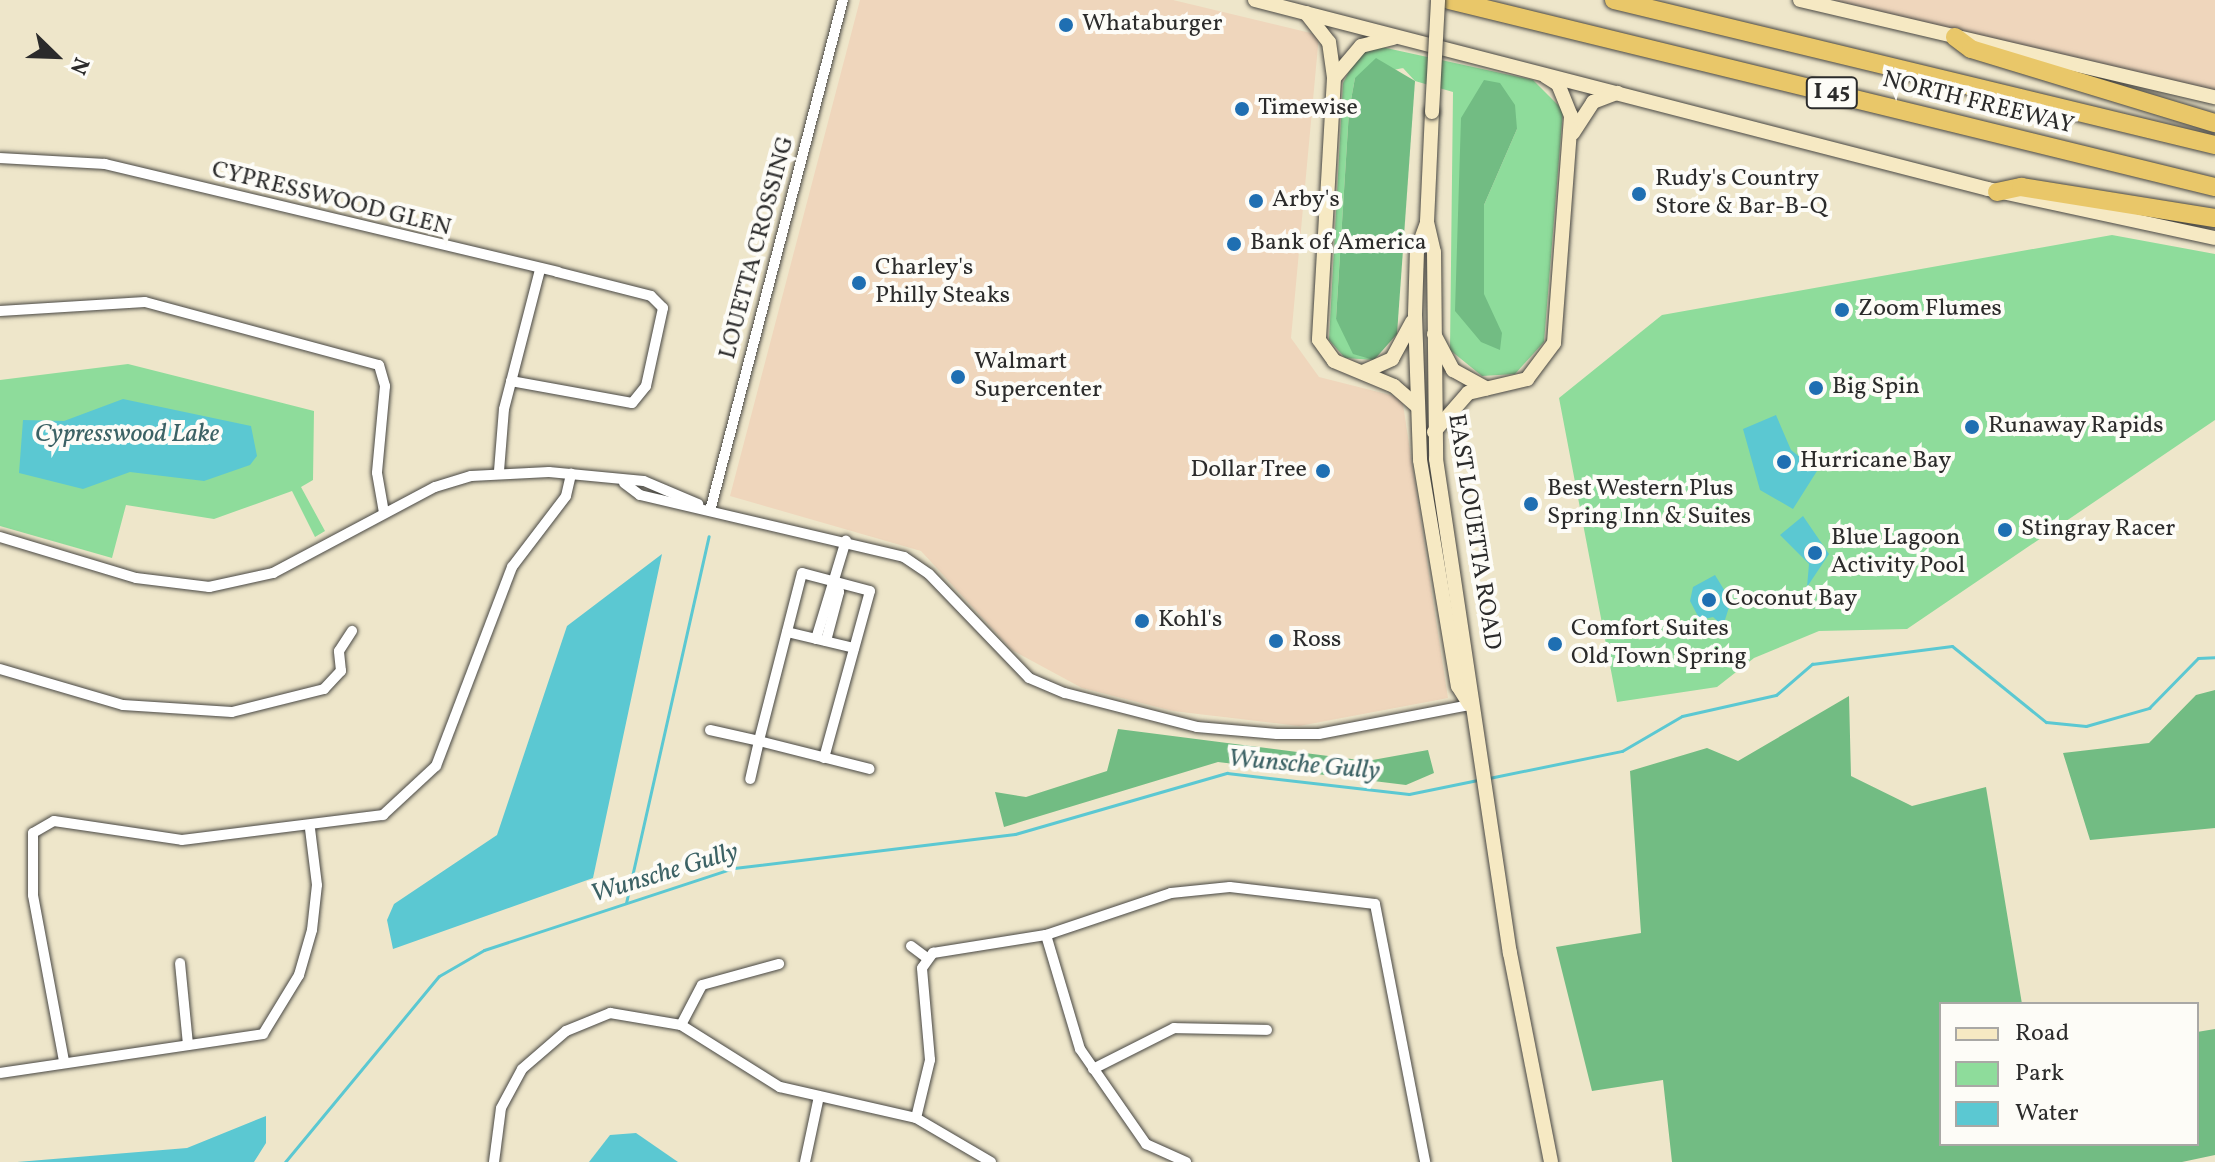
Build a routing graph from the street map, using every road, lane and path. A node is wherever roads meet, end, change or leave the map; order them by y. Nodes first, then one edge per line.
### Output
1 (843, 0) edge
2 (1255, 0) edge
3 (1438, 0) edge
4 (1449, 0) edge
5 (1614, 0) edge
6 (1800, 0) edge
7 (1305, 13) junction
8 (1400, 37) junction
9 (1955, 37) junction
10 (1538, 72) junction
11 (1334, 78) junction
12 (1622, 93) junction
13 (2215, 97) edge
14 (2215, 123) edge
15 (1570, 141) junction
16 (2215, 145) edge
17 (0, 158) edge
18 (2215, 187) edge
19 (1997, 192) junction
20 (2215, 218) edge
21 (1427, 222) junction
22 (2215, 238) edge
23 (540, 270) junction
24 (0, 311) edge
25 (1415, 315) junction
26 (1430, 324) junction
27 (1363, 372) junction
28 (511, 381) junction
29 (1486, 389) junction
30 (1417, 406) junction
31 (1434, 432) junction
32 (499, 471) junction
33 (571, 474) junction
34 (1424, 496) junction
35 (711, 507) junction
36 (384, 512) junction
37 (1443, 512) junction
38 (0, 537) edge
39 (846, 540) junction
40 (834, 581) junction
41 (352, 631) dead end
42 (787, 632) junction
43 (821, 640) junction
44 (850, 647) junction
45 (0, 669) edge
46 (1470, 705) junction
47 (710, 730) dead end
48 (759, 741) junction
49 (824, 758) junction
50 (870, 769) dead end
51 (750, 779) dead end
52 (310, 829) junction
53 (1046, 935) junction
54 (911, 946) dead end
55 (927, 958) junction
56 (180, 963) dead end
57 (779, 964) dead end
58 (681, 1025) junction
59 (1267, 1030) dead end
60 (188, 1045) junction
61 (64, 1061) junction
62 (1093, 1069) junction
63 (0, 1073) edge
64 (819, 1096) junction
65 (916, 1118) junction
66 (494, 1162) edge
67 (805, 1162) edge
68 (991, 1162) edge
69 (1186, 1162) edge
70 (1425, 1162) edge
71 (1551, 1162) edge

1 - 35 street, LOUETTA CROSSING
2 - 7 main road
3 - 21 main road, EAST LOUETTA ROAD, bridge
4 - 18 highway, NORTH FREEWAY / I 45
5 - 16 highway, NORTH FREEWAY / I 45
6 - 9 main road
7 - 8 main road
7 - 11 main road
8 - 10 main road
8 - 11 main road
9 - 13 main road
9 - 14 highway
10 - 12 main road
10 - 15 main road
11 - 27 main road
12 - 15 main road
12 - 19 main road
15 - 29 main road
17 - 23 street, CYPRESSWOOD GLEN
19 - 20 highway
19 - 22 main road
21 - 25 main road, EAST LOUETTA ROAD
21 - 26 main road, EAST LOUETTA ROAD
23 - 28 street
23 - 28 street, CYPRESSWOOD GLEN
24 - 36 street
25 - 27 main road
25 - 30 main road, EAST LOUETTA ROAD
26 - 29 main road
26 - 31 main road, EAST LOUETTA ROAD
27 - 30 main road
28 - 32 street
29 - 31 main road
30 - 34 main road, EAST LOUETTA ROAD
31 - 37 main road, EAST LOUETTA ROAD
32 - 33 street
32 - 36 street
33 - 35 street
33 - 52 street
34 - 37 main road
34 - 46 main road, EAST LOUETTA ROAD
35 - 39 street
36 - 38 street
37 - 46 main road, EAST LOUETTA ROAD
39 - 40 street
39 - 46 street
40 - 42 street
40 - 43 street
40 - 44 street
41 - 45 street
42 - 43 street
42 - 48 street
43 - 44 street
44 - 49 street
46 - 71 main road, EAST LOUETTA ROAD
47 - 48 street
48 - 49 street
48 - 51 street
49 - 50 street
52 - 60 street
52 - 61 street
53 - 55 street
53 - 62 street
53 - 70 street
54 - 55 street
55 - 65 street
56 - 60 street
57 - 58 street
58 - 64 street
58 - 66 street
59 - 62 street
60 - 61 street
61 - 63 street
62 - 69 street
64 - 65 street
64 - 67 street
65 - 68 street

